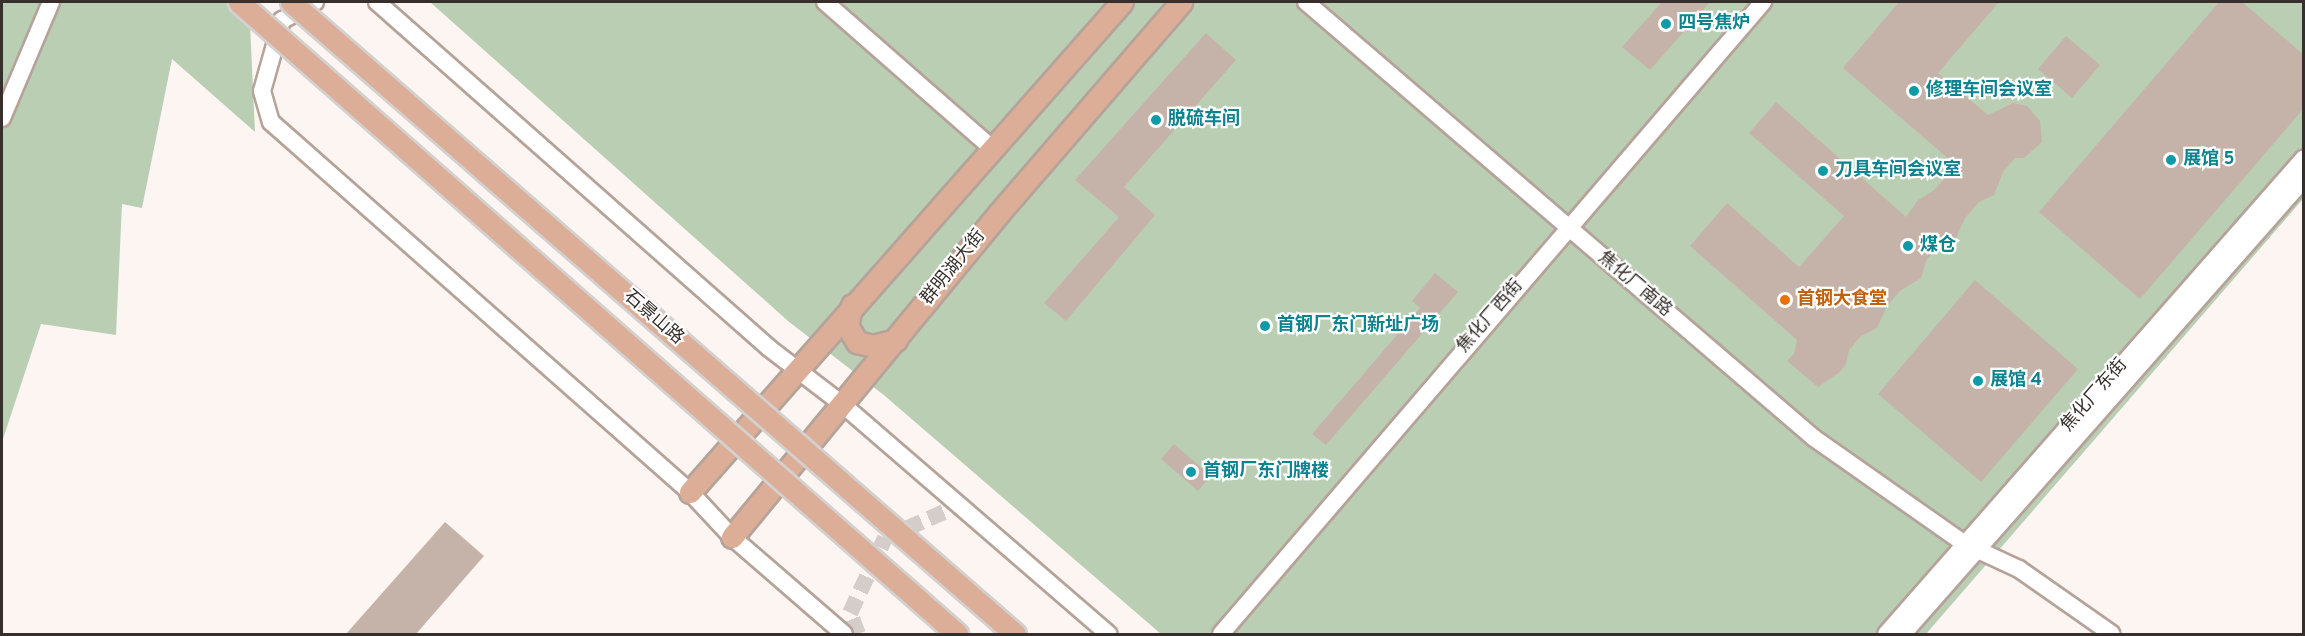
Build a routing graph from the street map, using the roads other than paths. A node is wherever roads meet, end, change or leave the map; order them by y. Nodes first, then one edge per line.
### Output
1 (51, 2) edge
2 (239, 2) edge
3 (315, 2) edge
4 (380, 2) edge
5 (825, 2) edge
6 (1122, 2) edge
7 (1181, 2) edge
8 (1306, 2) edge
9 (1763, 2) edge
10 (287, 10) edge
11 (2, 118) edge
12 (993, 149) junction
13 (2304, 158) edge
14 (2304, 179) edge
15 (1568, 228) junction
16 (852, 305) junction
17 (896, 340) junction
18 (797, 370) junction
19 (842, 404) junction
20 (690, 492) junction
21 (732, 537) junction
22 (1971, 547) junction
23 (844, 634) edge
24 (957, 634) edge
25 (1015, 634) edge
26 (1108, 634) edge
27 (1221, 634) edge
28 (1886, 634) edge
29 (1903, 634) edge
30 (2112, 634) edge

1 - 11 street
2 - 24 main road, 石景山路, bridge
3 - 10 street
4 - 18 street
5 - 12 street
6 - 12 main road
7 - 17 main road, 群明湖大街
8 - 15 street, 焦化厂南路
9 - 15 street, 焦化厂西街
10 - 20 street
10 - 25 main road, 石景山路, bridge
12 - 16 main road
13 - 22 street, 焦化厂东街
14 - 22 street, 焦化厂东街
15 - 22 street, 焦化厂南路
15 - 27 street, 焦化厂西街
16 - 17 main road
16 - 18 main road
17 - 19 main road, 群明湖大街
18 - 19 street
18 - 20 main road
19 - 21 main road, 群明湖大街
19 - 26 street
20 - 21 street
21 - 23 street
22 - 28 street, 焦化厂东街
22 - 29 street, 焦化厂东街
22 - 30 street, 焦化厂南路

